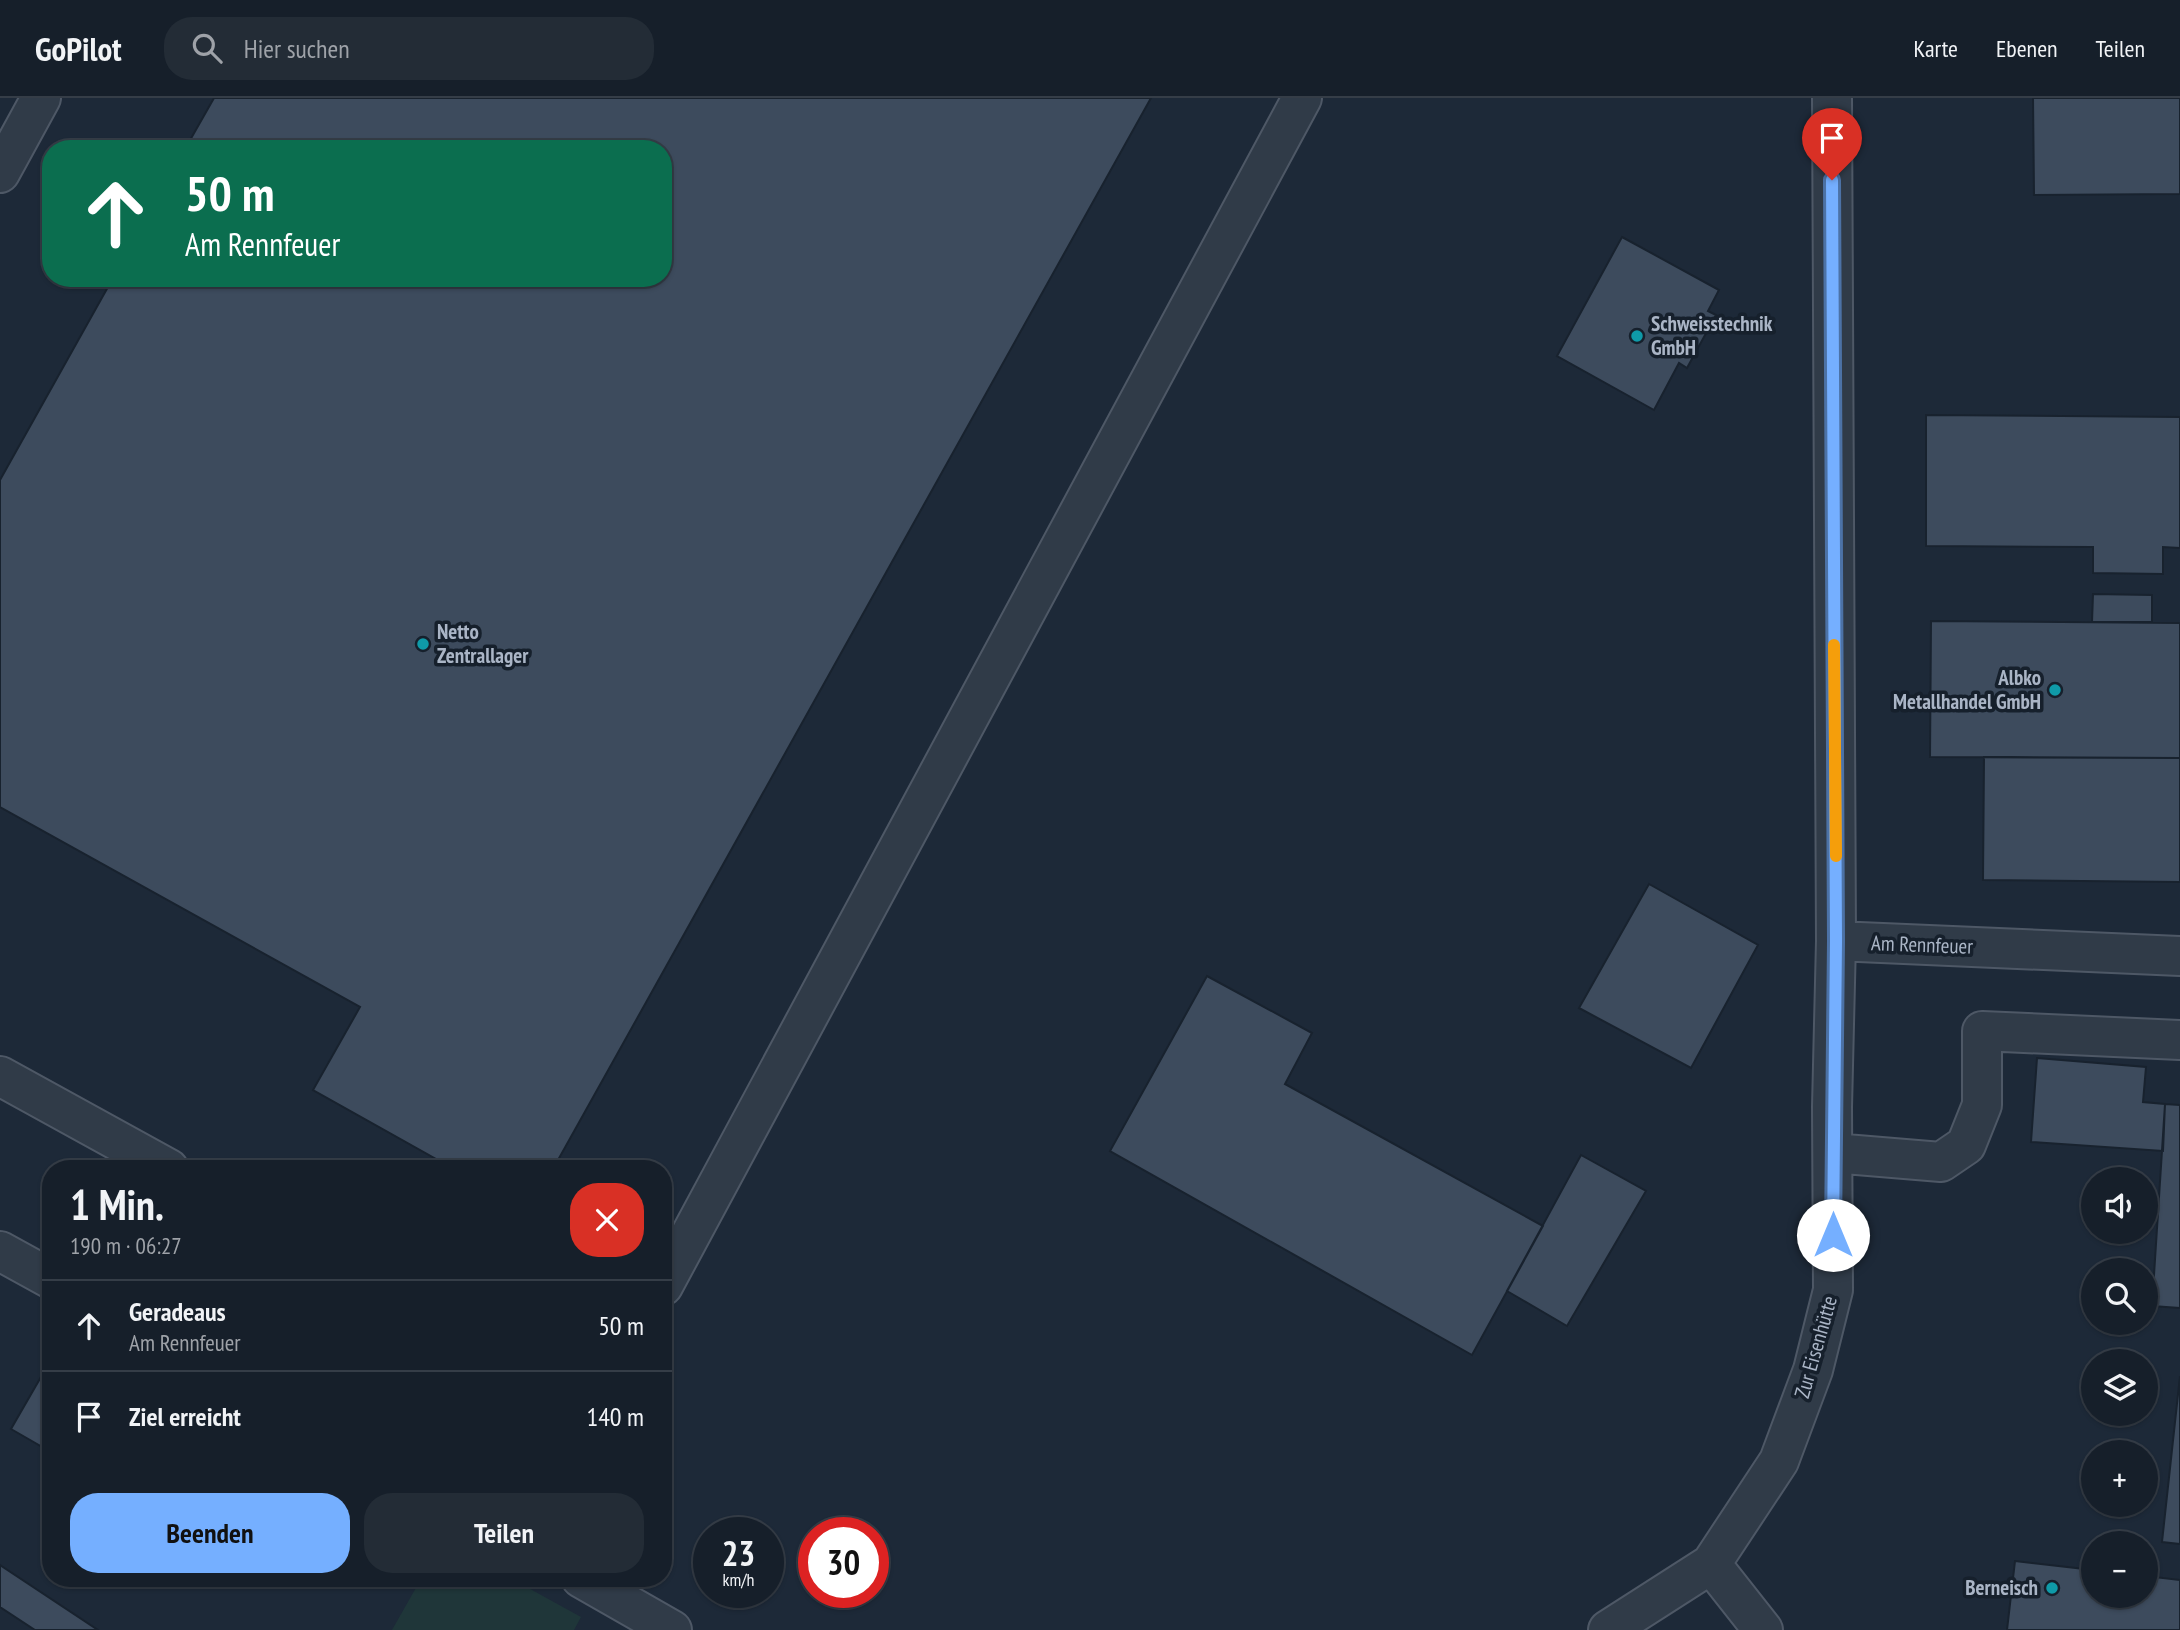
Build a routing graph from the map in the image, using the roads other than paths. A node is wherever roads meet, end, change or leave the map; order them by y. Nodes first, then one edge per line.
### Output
1 (41, 98) edge
2 (1302, 98) edge
3 (1832, 98) edge
4 (0, 173) edge
5 (1836, 941) junction
6 (2180, 956) edge
7 (2180, 1041) edge
8 (0, 1076) edge
9 (1833, 1153) junction
10 (153, 1160) edge
11 (0, 1251) edge
12 (672, 1269) edge
13 (42, 1274) edge
14 (1712, 1564) junction
15 (597, 1587) edge
16 (672, 1630) edge
17 (1608, 1630) edge
18 (1763, 1630) edge
19 (1781, 1630) edge

1 - 4 street
2 - 12 street
3 - 5 street
5 - 6 street, Am Rennfeuer
5 - 9 street, Zur Eisenhütte
7 - 9 street
8 - 10 street
9 - 14 street, Zur Eisenhütte
11 - 13 street
14 - 17 street, Zur Eisenhütte
14 - 18 street
15 - 16 street
18 - 19 street

